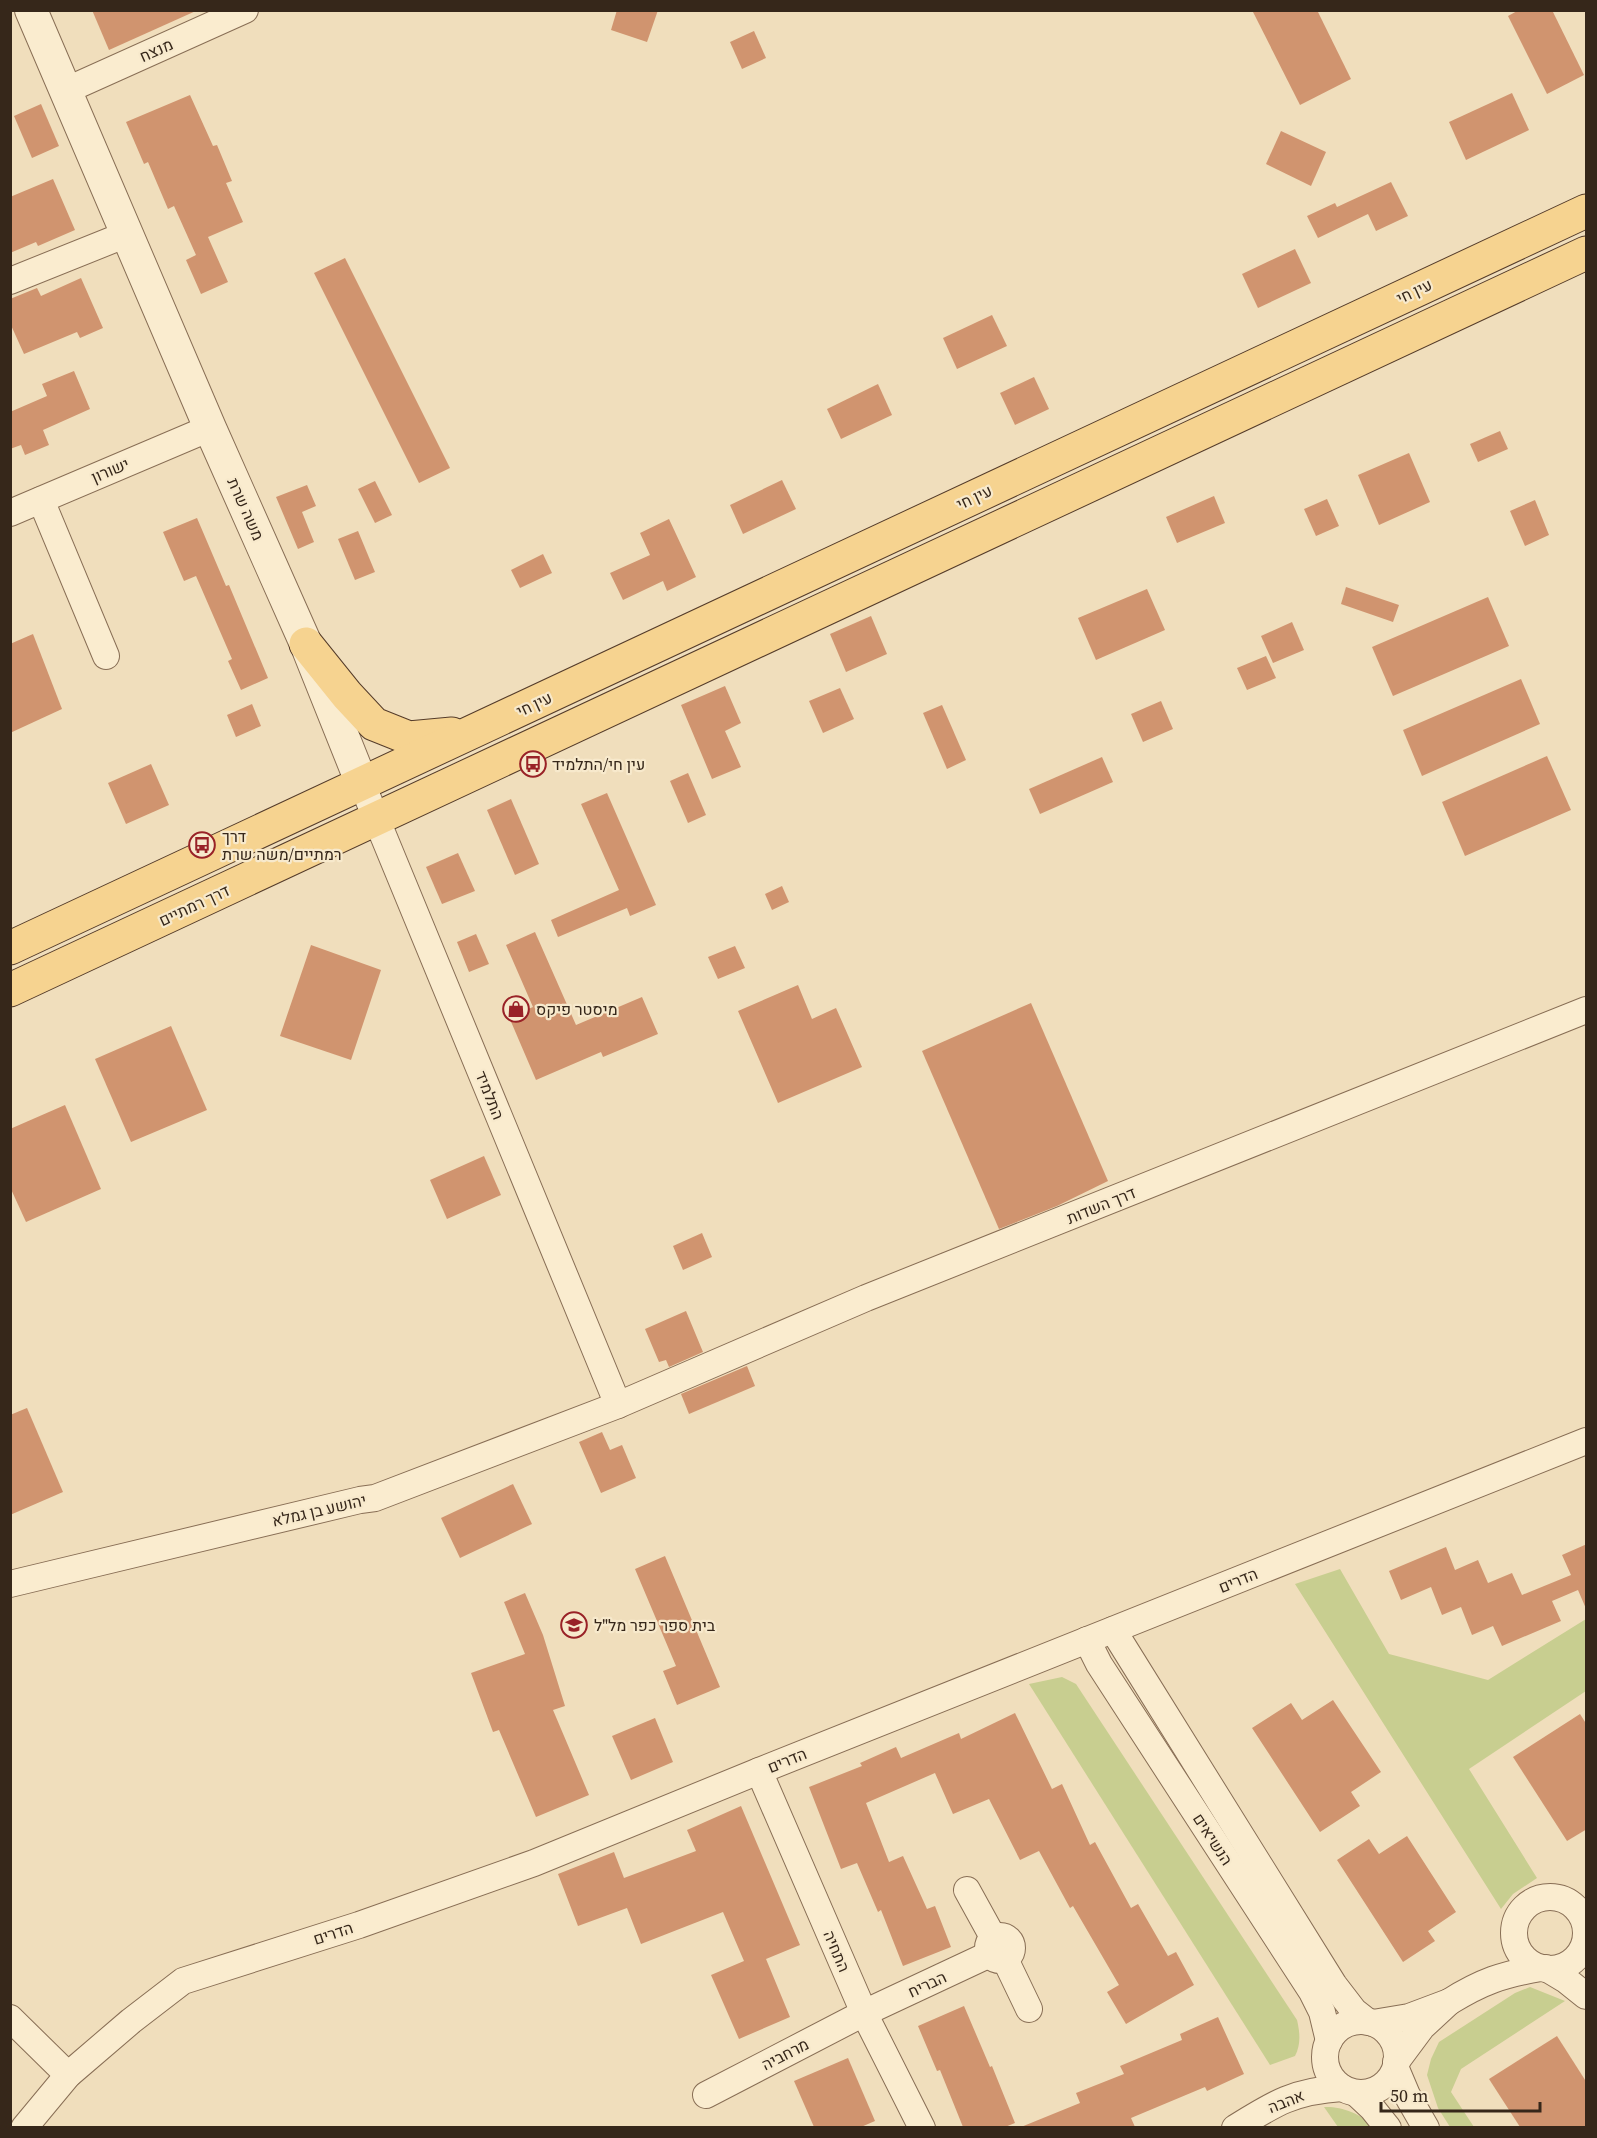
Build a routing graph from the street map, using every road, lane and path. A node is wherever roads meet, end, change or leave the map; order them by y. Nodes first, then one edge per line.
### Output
1 (31, 10) edge
2 (244, 10) edge
3 (67, 90) junction
4 (1587, 211) edge
5 (127, 234) junction
6 (1587, 253) edge
7 (10, 280) edge
8 (210, 428) junction
9 (41, 500) junction
10 (10, 513) edge
11 (306, 644) junction
12 (106, 656) dead end
13 (475, 732) junction
14 (362, 784) junction
15 (377, 820) junction
16 (10, 948) edge
17 (10, 990) edge
18 (1587, 1010) edge
19 (618, 1405) junction
20 (1587, 1441) edge
21 (10, 1584) edge
22 (1113, 1630) junction
23 (1087, 1640) junction
24 (759, 1771) junction
25 (967, 1890) dead end
26 (1587, 1894) edge
27 (1562, 1899) junction
28 (1514, 1934) junction
29 (1586, 1944) edge
30 (996, 1951) junction
31 (1544, 1968) junction
32 (1474, 1986) junction
33 (1587, 1996) edge
34 (1449, 2002) junction
35 (1029, 2009) dead end
36 (864, 2013) junction
37 (10, 2018) edge
38 (1371, 2023) junction
39 (1329, 2041) junction
40 (1396, 2066) junction
41 (68, 2075) junction
42 (1349, 2091) junction
43 (706, 2096) dead end
44 (24, 2127) edge
45 (922, 2127) edge
46 (1235, 2127) edge
47 (1388, 2127) edge
48 (1426, 2127) edge

1 - 3 street, משה שרת
2 - 3 street, מנצח
3 - 5 street, משה שרת
4 - 13 main road, עין חי
5 - 7 street
5 - 8 street, משה שרת
6 - 15 main road
8 - 9 street, ישורון
8 - 11 street, משה שרת
9 - 10 street, ישורון
9 - 12 street
11 - 13 main road
11 - 14 street, משה שרת
13 - 14 main road, עין חי
14 - 15 street, התלמיד
14 - 16 main road
15 - 17 main road, דרך רמתיים
15 - 19 street, התלמיד
18 - 19 street, דרך השדות
19 - 21 street, יהושע בן גמלא
20 - 22 street, הדרים
22 - 23 street, הדרים
22 - 38 street, הנשיאים
23 - 24 street, הדרים
23 - 39 street, הנשיאים
24 - 36 street, התחיה
24 - 41 street, הדרים
25 - 30 street
26 - 27 street
27 - 28 street
27 - 29 street
28 - 31 street
28 - 32 street
29 - 31 street
30 - 35 street
30 - 36 street, הבריח
31 - 32 street
31 - 33 street
32 - 34 street
34 - 38 street
34 - 40 street
36 - 43 street, מרחביה
36 - 45 street, התחיה
37 - 41 street
38 - 39 street
38 - 40 street
39 - 42 street
40 - 42 street
40 - 48 street
41 - 44 street, הדרים
42 - 46 street, אהבה
42 - 47 street

